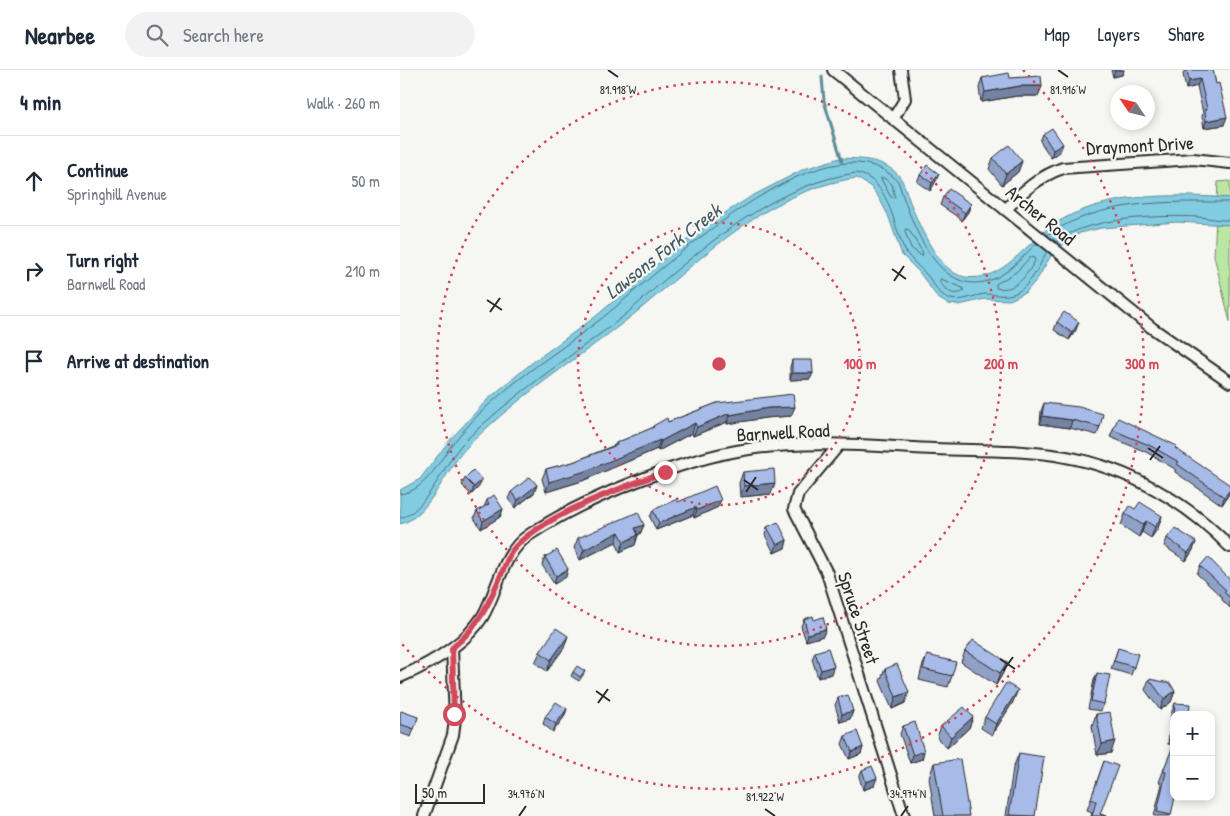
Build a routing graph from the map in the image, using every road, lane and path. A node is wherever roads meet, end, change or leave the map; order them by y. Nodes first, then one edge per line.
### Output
1 (833, 70) edge
2 (901, 70) edge
3 (893, 119) junction
4 (1230, 162) edge
5 (1006, 210) junction
6 (1230, 382) edge
7 (838, 446) junction
8 (1230, 547) edge
9 (452, 648) junction
10 (400, 677) edge
11 (424, 816) edge
12 (904, 816) edge

1 - 3 street, Archer Road
2 - 3 street
3 - 5 street, Archer Road
4 - 5 street, Draymont Drive
5 - 6 street, Archer Road
7 - 8 street, Barnwell Road
7 - 9 street, Barnwell Road
7 - 12 street, Spruce Street
9 - 10 street, Barnwell Road
9 - 11 street

